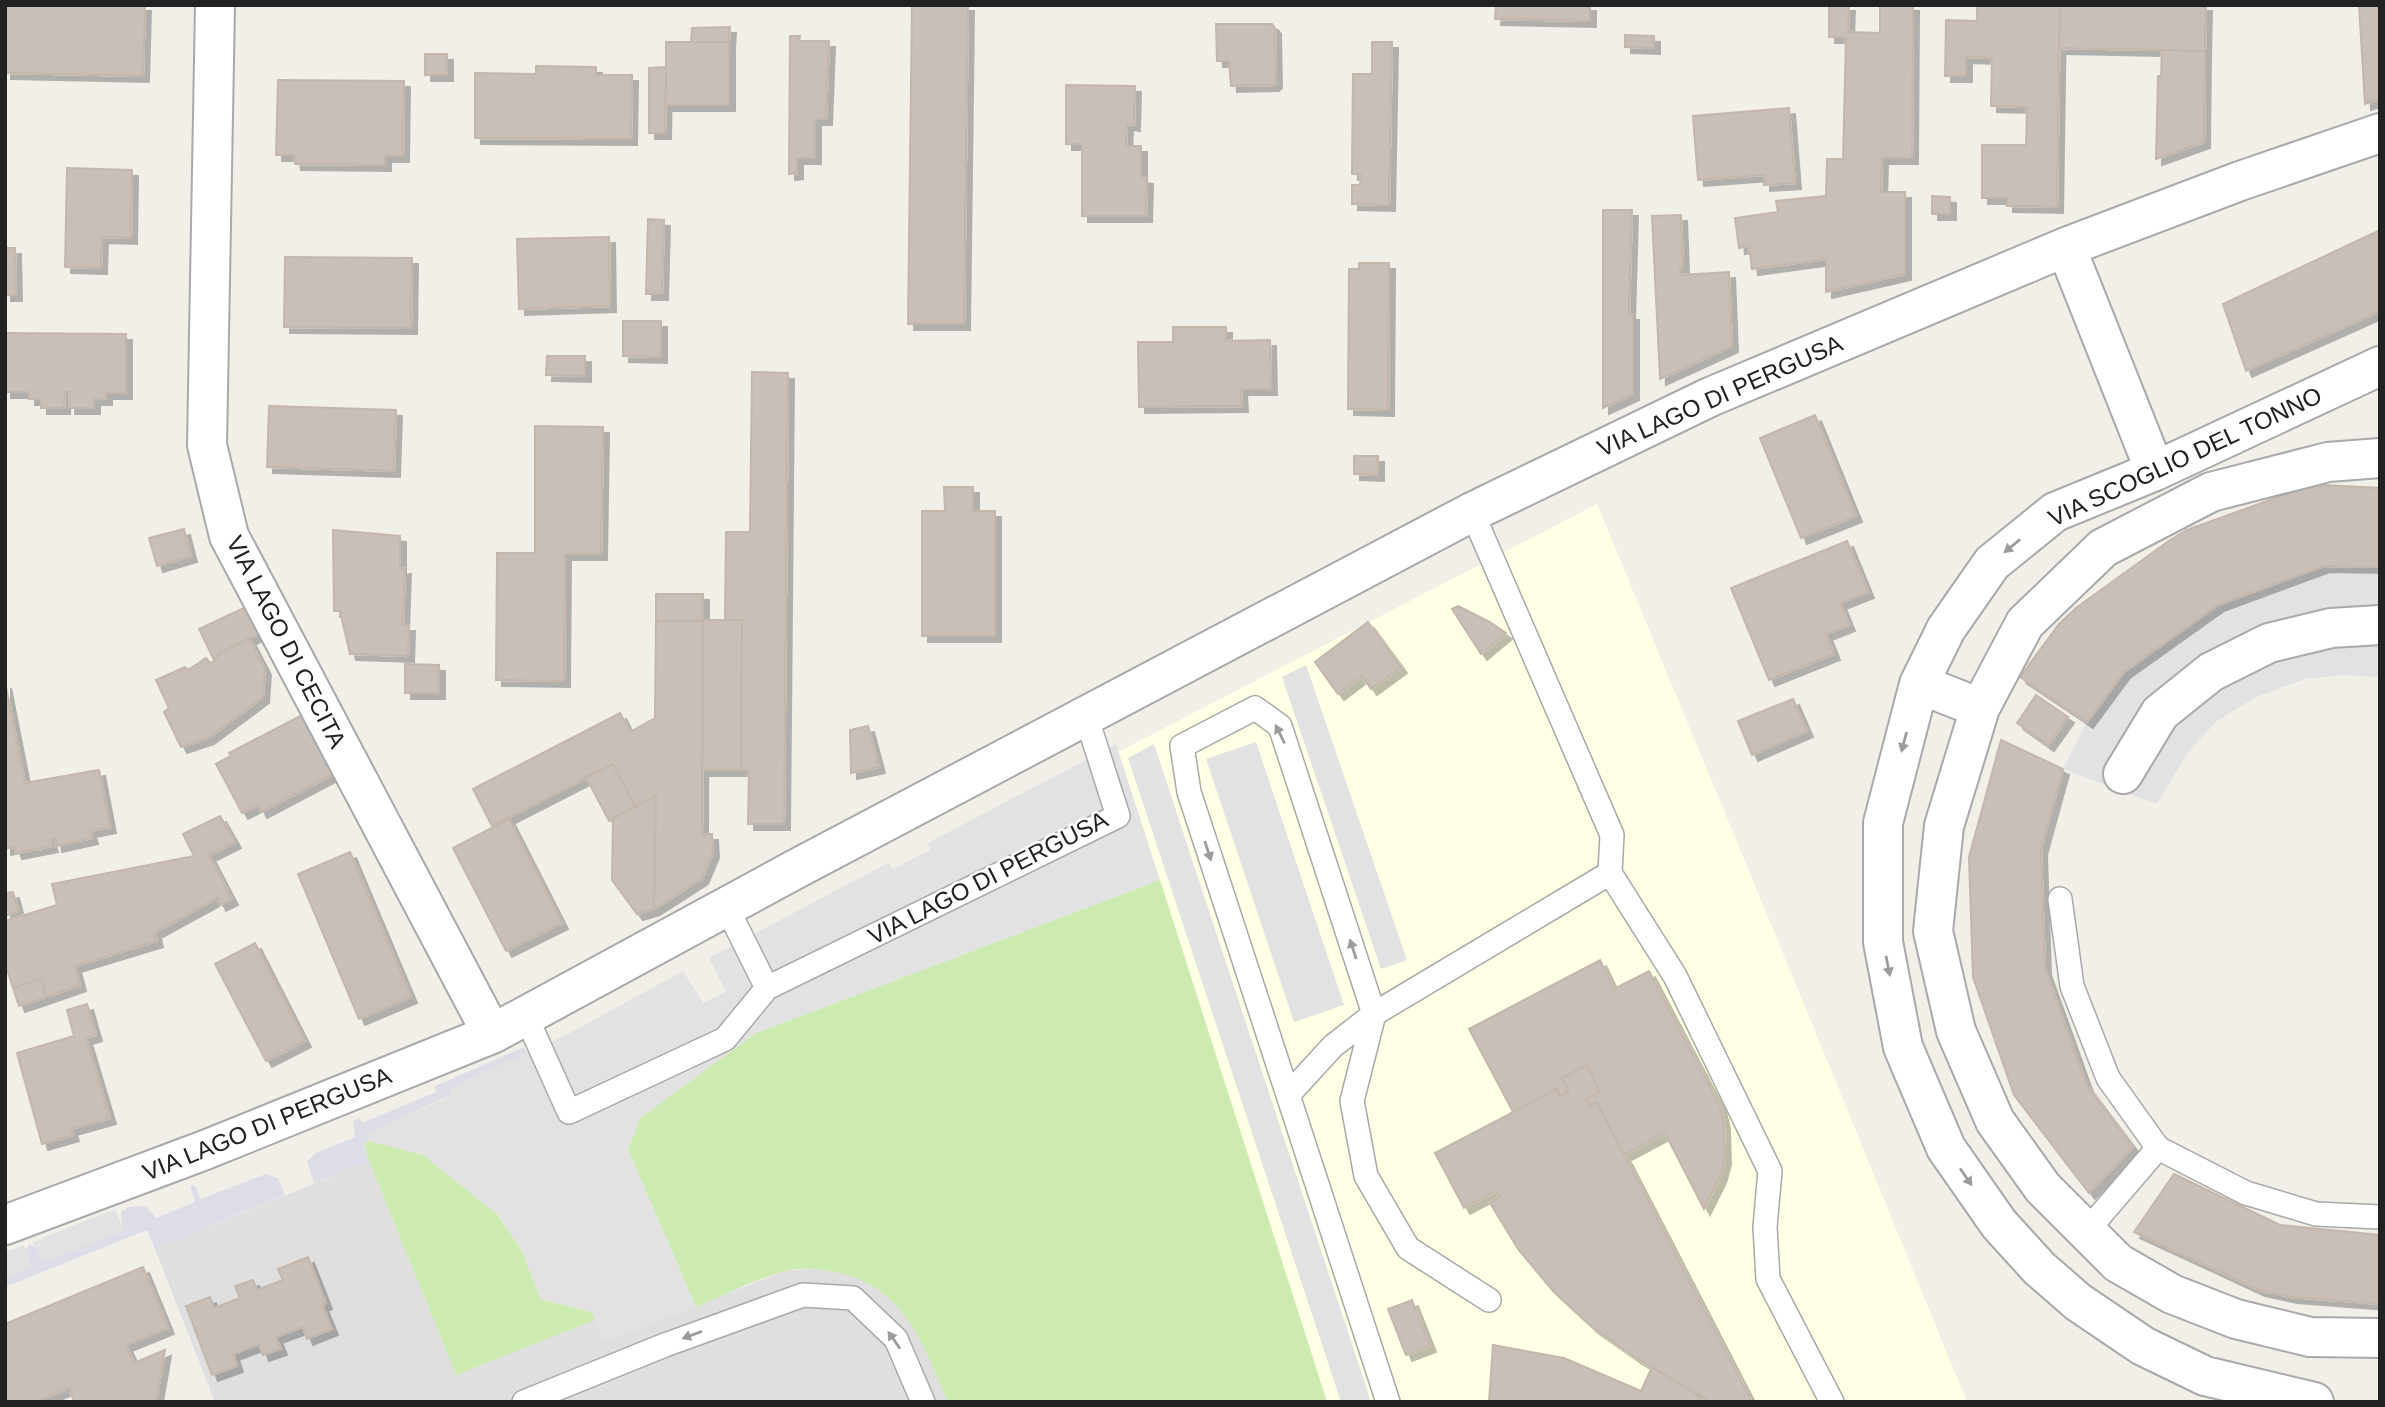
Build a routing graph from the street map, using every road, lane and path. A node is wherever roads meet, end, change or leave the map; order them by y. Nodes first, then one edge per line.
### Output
1 (215, 5) edge
2 (2380, 133) edge
3 (2066, 247) junction
4 (2380, 366) edge
5 (2380, 458) edge
6 (2155, 471) junction
7 (1472, 512) junction
8 (2380, 625) edge
9 (1919, 684) junction
10 (1980, 708) junction
11 (1086, 716) junction
12 (2123, 774) dead end
13 (1610, 873) junction
14 (2060, 899) dead end
15 (726, 906) junction
16 (767, 988) junction
17 (525, 1014) junction
18 (1374, 1014) junction
19 (492, 1034) junction
20 (1288, 1095) junction
21 (2158, 1148) junction
22 (2380, 1217) edge
23 (5, 1225) edge
24 (2085, 1233) junction
25 (1489, 1300) dead end
26 (2380, 1338) edge
27 (524, 1402) edge
28 (923, 1402) edge
29 (1388, 1402) edge
30 (1832, 1402) edge
31 (2314, 1402) edge

1 - 19 street, VIA LAGO DI CECITA
2 - 3 street, VIA LAGO DI PERGUSA
3 - 6 street
3 - 7 street, VIA LAGO DI PERGUSA
4 - 6 street, VIA SCOGLIO DEL TONNO
5 - 10 street
6 -> 9 street, VIA SCOGLIO DEL TONNO
7 - 11 street, VIA LAGO DI PERGUSA
7 - 13 lane
8 - 12 street
9 - 10 street
9 -> 31 street, VIA SCOGLIO DEL TONNO
10 - 24 street
11 - 15 street, VIA LAGO DI PERGUSA
11 - 16 lane, VIA LAGO DI PERGUSA
13 - 18 lane
13 - 30 lane
14 - 21 lane
15 - 16 lane
15 - 17 street, VIA LAGO DI PERGUSA
16 - 17 lane, VIA LAGO DI PERGUSA
17 - 19 street, VIA LAGO DI PERGUSA
18 - 20 lane
18 -> 20 lane
18 - 25 lane
19 - 23 street, VIA LAGO DI PERGUSA
20 - 29 lane
21 - 22 lane
21 - 24 lane
24 - 26 street
28 -> 27 lane

